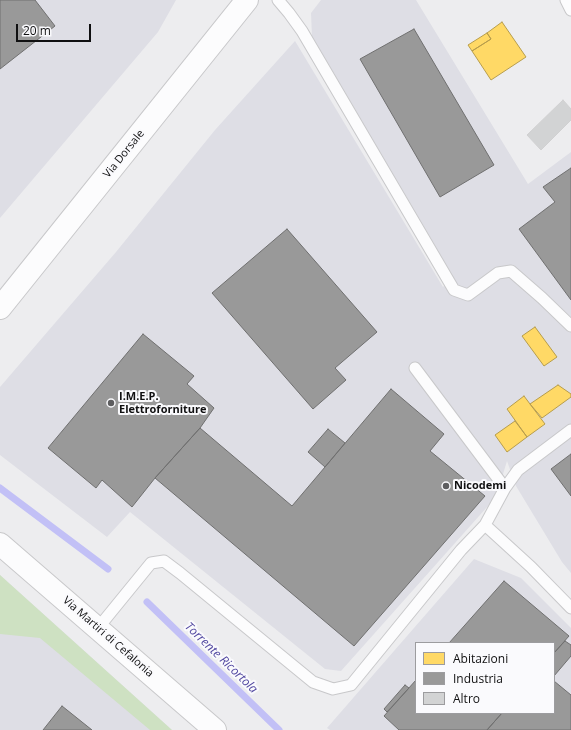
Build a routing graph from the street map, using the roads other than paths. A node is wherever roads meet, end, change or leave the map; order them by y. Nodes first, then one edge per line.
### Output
1 (248, 0) edge
2 (278, 0) edge
3 (566, 0) edge
4 (571, 10) edge
5 (0, 308) edge
6 (571, 326) edge
7 (415, 368) dead end
8 (571, 430) edge
9 (505, 488) junction
10 (485, 525) junction
11 (0, 544) edge
12 (571, 608) edge
13 (98, 628) junction
14 (215, 730) edge

1 - 5 street, Via Dorsale
2 - 6 lane
3 - 4 lane
7 - 9 lane
8 - 9 lane
9 - 10 lane
10 - 12 lane
10 - 13 lane
11 - 13 street, Via Martiri di Cefalonia
13 - 14 street, Via Martiri di Cefalonia

